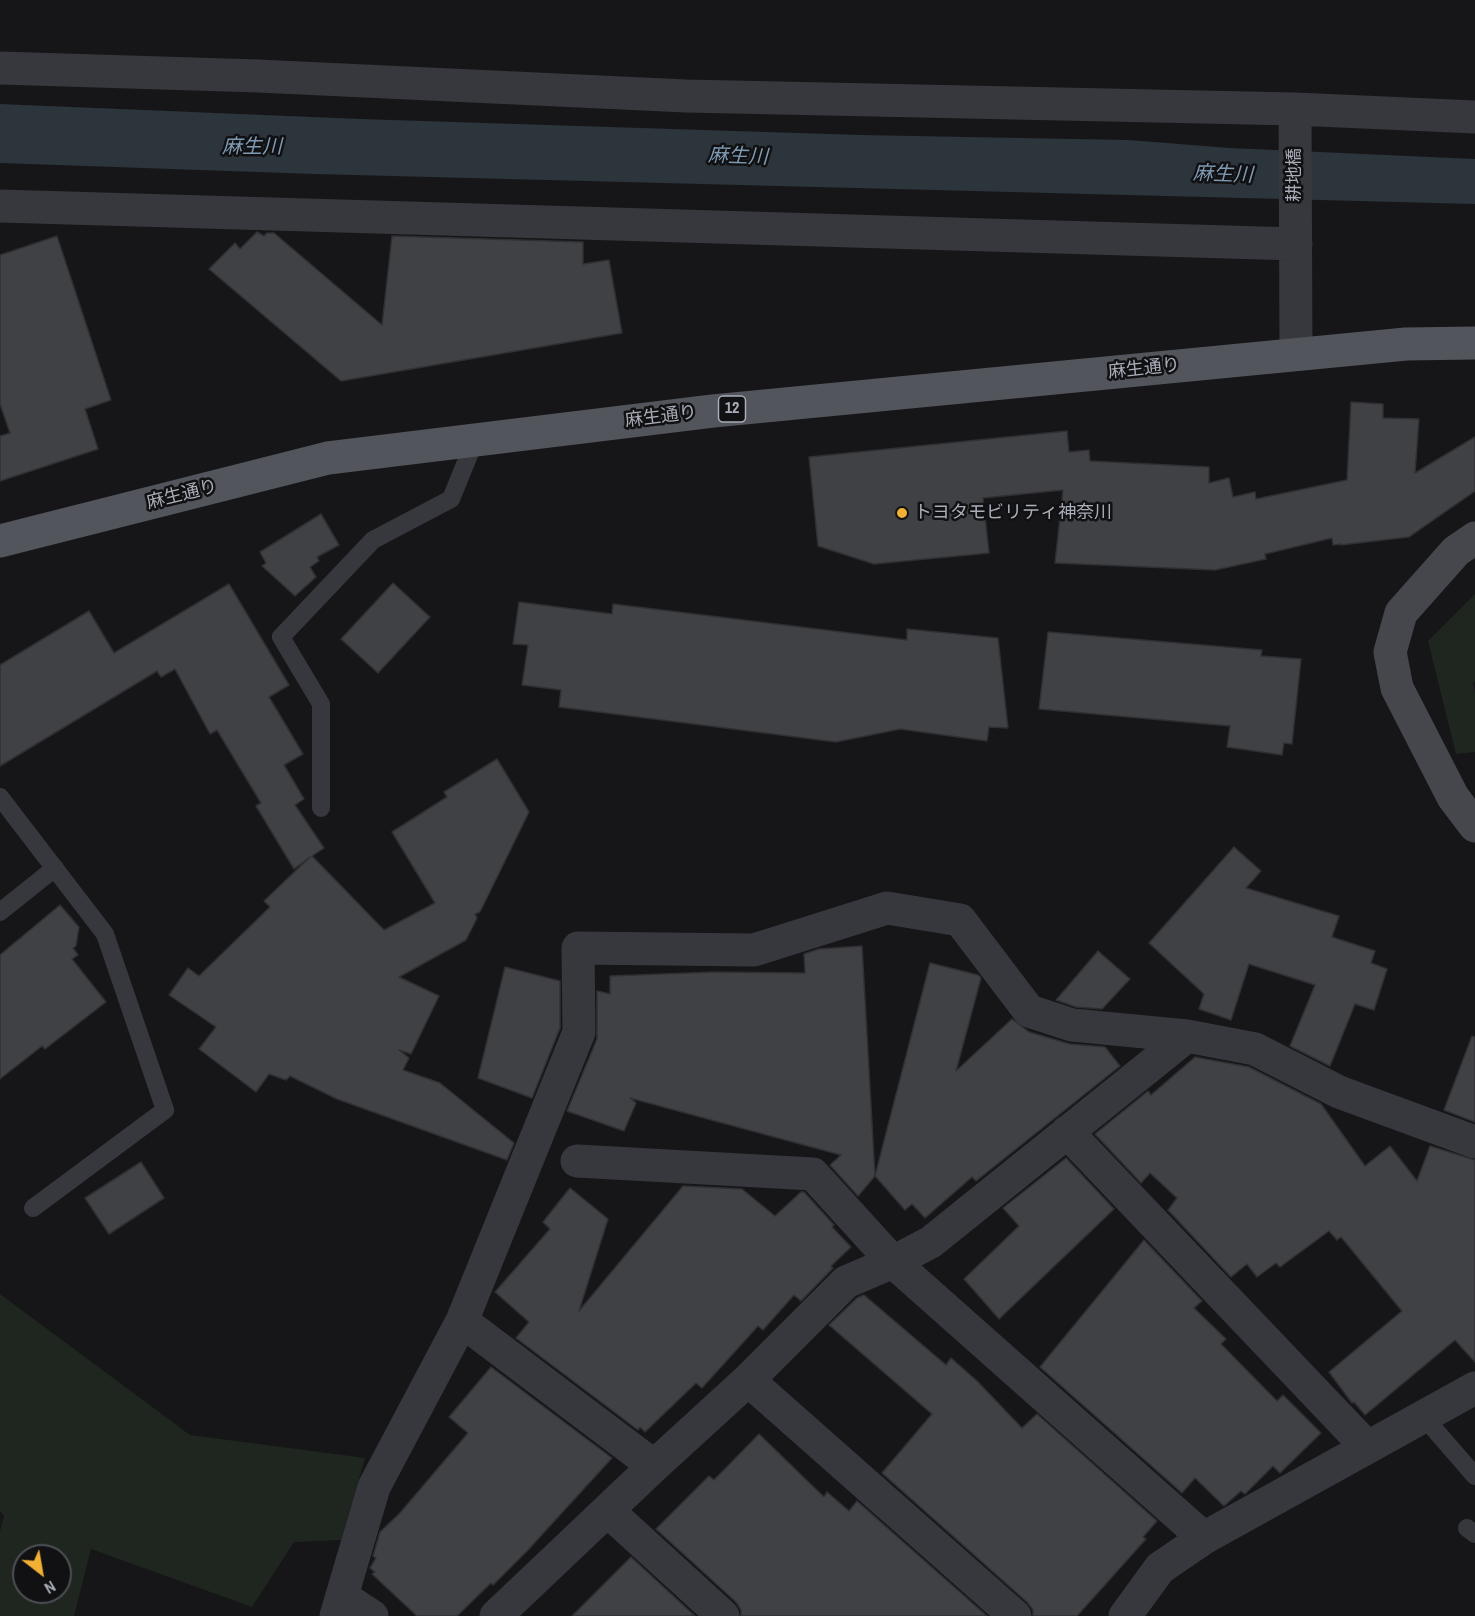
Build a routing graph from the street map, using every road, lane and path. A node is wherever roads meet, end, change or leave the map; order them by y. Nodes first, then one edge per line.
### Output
1 (0, 68) edge
2 (1475, 117) edge
3 (1295, 123) junction
4 (0, 206) edge
5 (1296, 229) junction
6 (1475, 343) edge
7 (1296, 354) junction
8 (475, 440) junction
9 (1475, 538) edge
10 (0, 541) edge
11 (0, 797) edge
12 (321, 808) dead end
13 (1475, 826) edge
14 (55, 868) junction
15 (0, 912) edge
16 (1187, 1036) junction
17 (1067, 1132) junction
18 (1475, 1142) edge
19 (577, 1161) dead end
20 (33, 1208) dead end
21 (893, 1262) junction
22 (462, 1321) junction
23 (748, 1380) junction
24 (1475, 1388) edge
25 (1423, 1416) junction
26 (1367, 1447) junction
27 (654, 1466) junction
28 (1475, 1476) edge
29 (609, 1511) junction
30 (1204, 1538) junction
31 (339, 1606) edge
32 (372, 1616) edge
33 (496, 1616) edge
34 (723, 1616) edge
35 (1015, 1616) edge
36 (1125, 1616) edge

1 - 3 street
2 - 3 street
3 - 5 street, 耕地橋
4 - 5 street
5 - 7 street, 耕地橋
6 - 7 main road, 麻生通り / 12
7 - 8 main road, 麻生通り / 12
8 - 10 main road, 麻生通り / 12
8 - 12 lane
9 - 13 street
11 - 14 lane
14 - 15 lane
14 - 20 lane
16 - 17 street
16 - 18 street
16 - 22 street
17 - 21 street
17 - 26 street
19 - 21 street
21 - 23 street
21 - 30 street
22 - 27 street
22 - 31 street
23 - 27 street
23 - 35 street
24 - 25 street
25 - 26 street
25 - 28 lane
26 - 30 street
27 - 29 street
29 - 33 street
29 - 34 street
30 - 36 street
31 - 32 street

